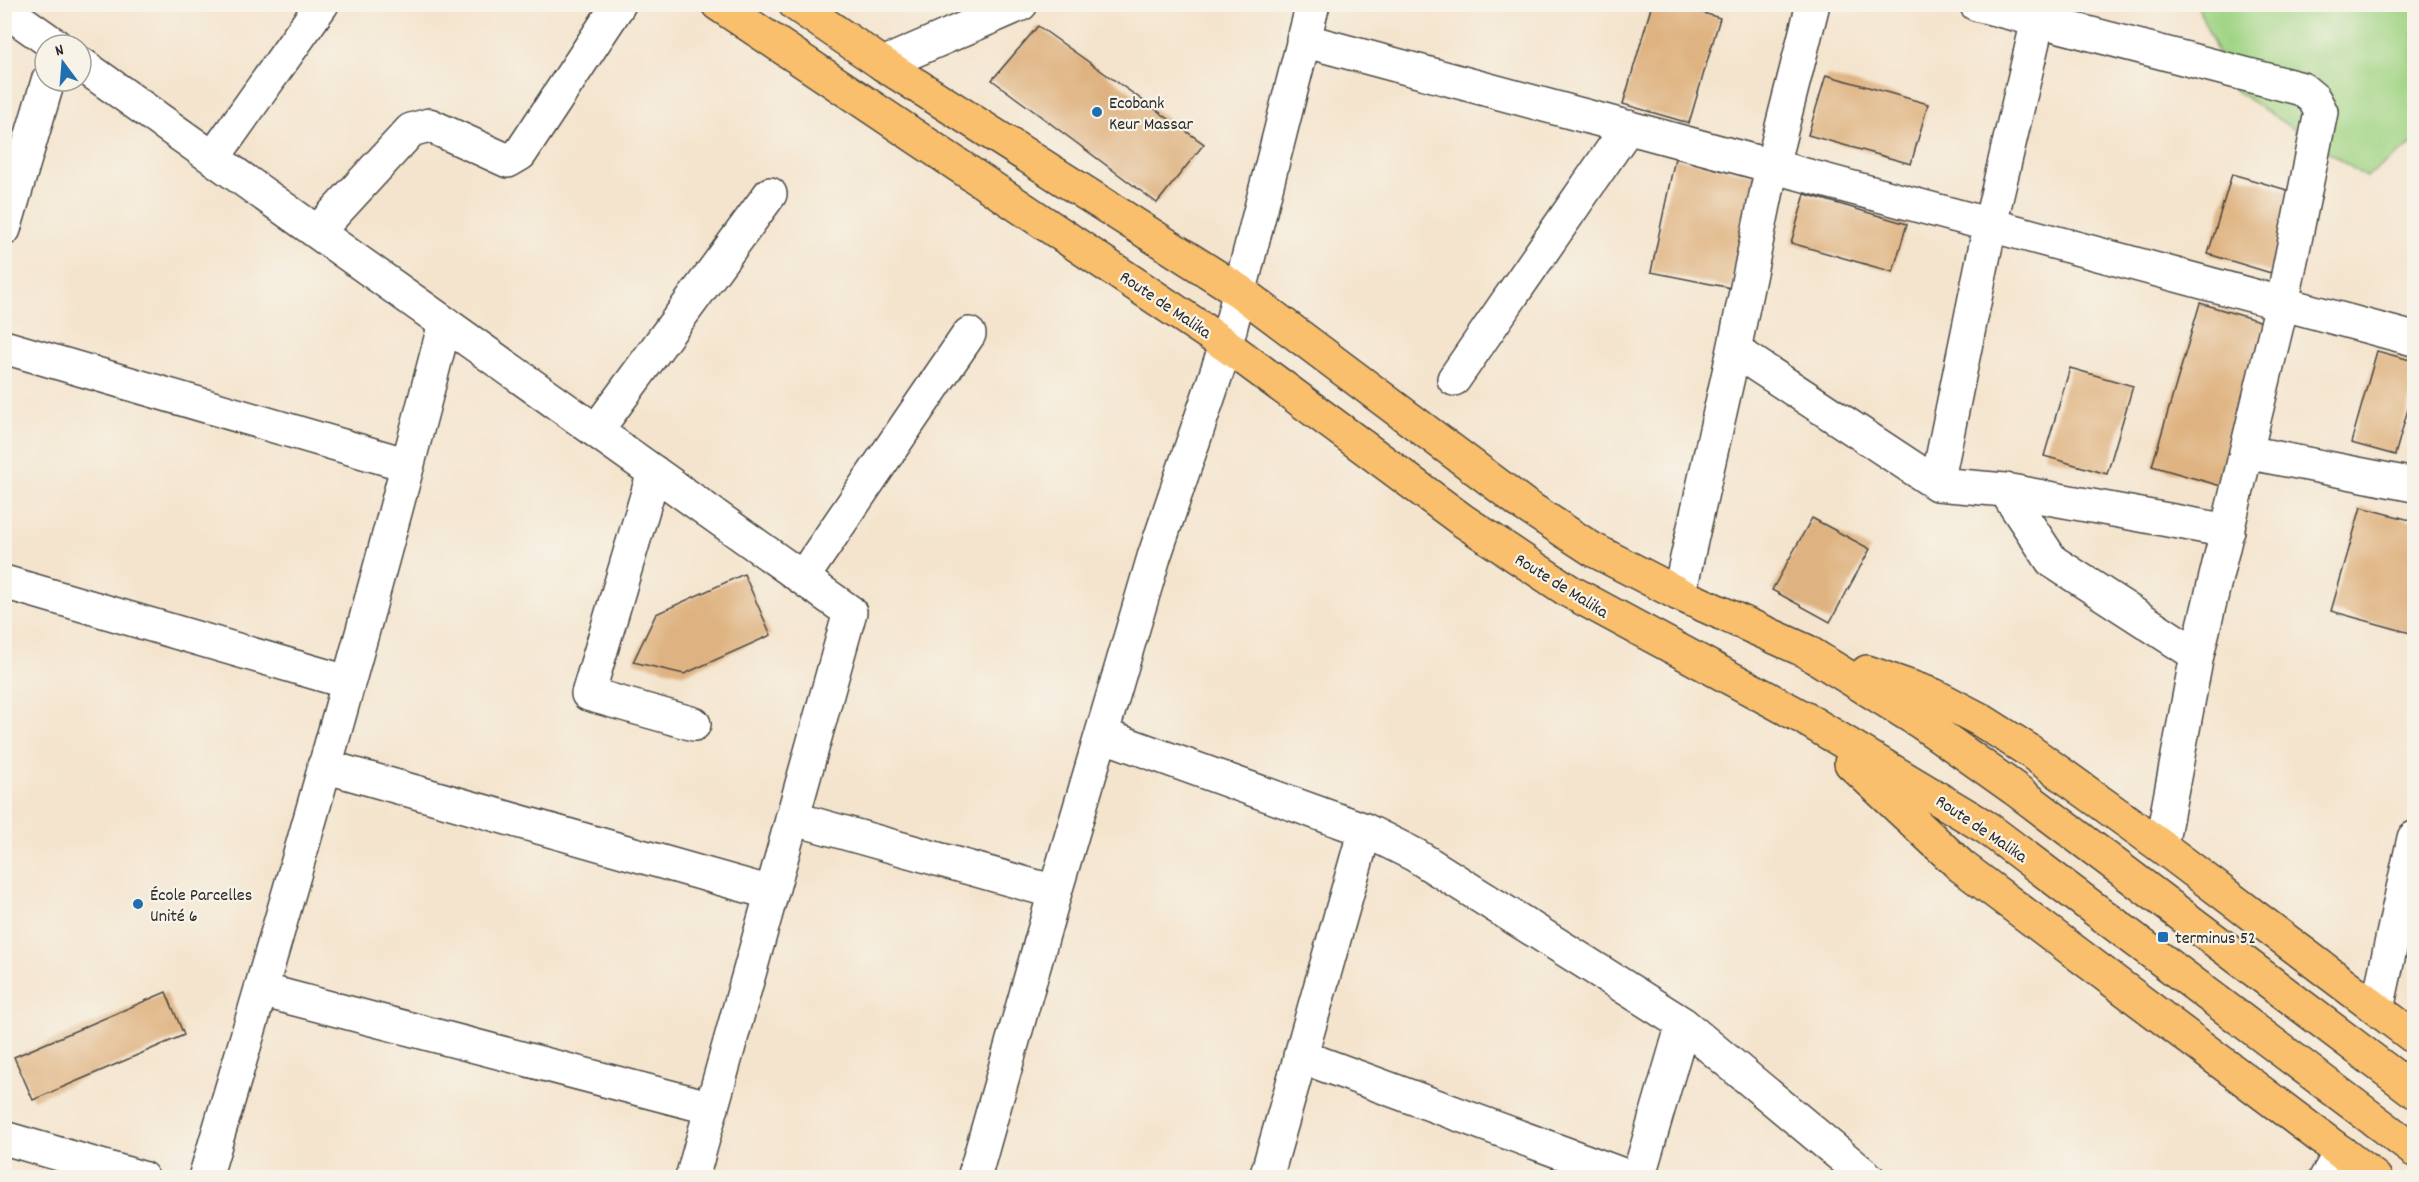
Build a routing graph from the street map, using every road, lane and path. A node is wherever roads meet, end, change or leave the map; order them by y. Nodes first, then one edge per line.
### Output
1 (322, 4) edge
2 (619, 4) edge
3 (718, 4) edge
4 (795, 4) edge
5 (1021, 4) edge
6 (1313, 4) edge
7 (1813, 4) edge
8 (1977, 4) edge
9 (21, 12) edge
10 (2075, 17) edge
11 (2038, 20) junction
12 (43, 33) edge
13 (1303, 40) junction
14 (883, 64) junction
15 (93, 73) edge
16 (44, 93) edge
17 (1628, 127) junction
18 (213, 158) junction
19 (1772, 166) junction
20 (770, 194) dead end
21 (1990, 225) junction
22 (4, 229) edge
23 (318, 231) junction
24 (1239, 291) junction
25 (2282, 304) junction
26 (445, 323) junction
27 (969, 334) dead end
28 (2415, 339) edge
29 (1226, 345) junction
30 (4, 347) edge
31 (1734, 350) junction
32 (1454, 379) dead end
33 (597, 431) junction
34 (2247, 452) junction
35 (408, 465) junction
36 (654, 472) junction
37 (1937, 484) junction
38 (2415, 485) edge
39 (2005, 490) junction
40 (2228, 531) junction
41 (803, 577) junction
42 (4, 582) edge
43 (1679, 594) junction
44 (1806, 651) junction
45 (2197, 655) junction
46 (347, 682) junction
47 (1804, 718) junction
48 (694, 724) dead end
49 (1102, 735) junction
50 (324, 766) junction
51 (792, 818) junction
52 (1365, 830) junction
53 (2415, 838) edge
54 (2161, 846) junction
55 (1055, 892) junction
56 (771, 893) junction
57 (261, 990) junction
58 (2377, 1009) junction
59 (1683, 1024) junction
60 (2415, 1037) edge
61 (1300, 1056) junction
62 (2415, 1091) edge
63 (712, 1108) junction
64 (4, 1138) edge
65 (2415, 1150) edge
66 (2334, 1165) edge
67 (142, 1178) edge
68 (205, 1178) edge
69 (692, 1178) edge
70 (974, 1178) edge
71 (1266, 1178) edge
72 (1631, 1178) edge
73 (1638, 1178) edge
74 (1868, 1178) edge
75 (2375, 1178) edge

1 - 18 street
2 - 23 street
3 - 29 main road, Route de Malika
4 - 14 main road
5 - 14 street
6 - 13 street
7 - 19 street
8 - 11 street
9 - 12 street
10 - 11 street
10 - 25 street
11 - 21 street
13 - 17 street
13 - 24 street
14 - 24 main road
15 - 18 street
16 - 22 street
17 - 19 street
17 - 32 street
18 - 23 street
19 - 21 street
19 - 31 street
20 - 33 street
21 - 25 street
21 - 37 street
23 - 26 street
24 - 29 street
24 - 43 main road
25 - 28 street
25 - 34 street
26 - 33 street
26 - 35 street
27 - 41 street
29 - 47 main road, Route de Malika
29 - 49 street
30 - 35 street
31 - 37 street
31 - 43 street
33 - 36 street
34 - 38 street
34 - 40 street
35 - 46 street
36 - 41 street
36 - 48 street
37 - 39 street
39 - 40 street
39 - 45 street
40 - 45 street
41 - 51 street
42 - 46 street
43 - 44 main road
44 - 54 main road
44 - 62 main road
45 - 54 street
46 - 50 street
47 - 65 main road, Route de Malika
47 - 66 main road
49 - 52 street
49 - 55 street
50 - 56 street
50 - 57 street
51 - 55 street
51 - 56 street
52 - 59 street
52 - 61 street
53 - 58 street
54 - 58 main road
55 - 70 street
56 - 63 street
57 - 63 street
57 - 68 street
58 - 60 main road
59 - 73 street
59 - 74 street
61 - 71 street
61 - 72 street
63 - 69 street
64 - 67 street
66 - 75 main road

